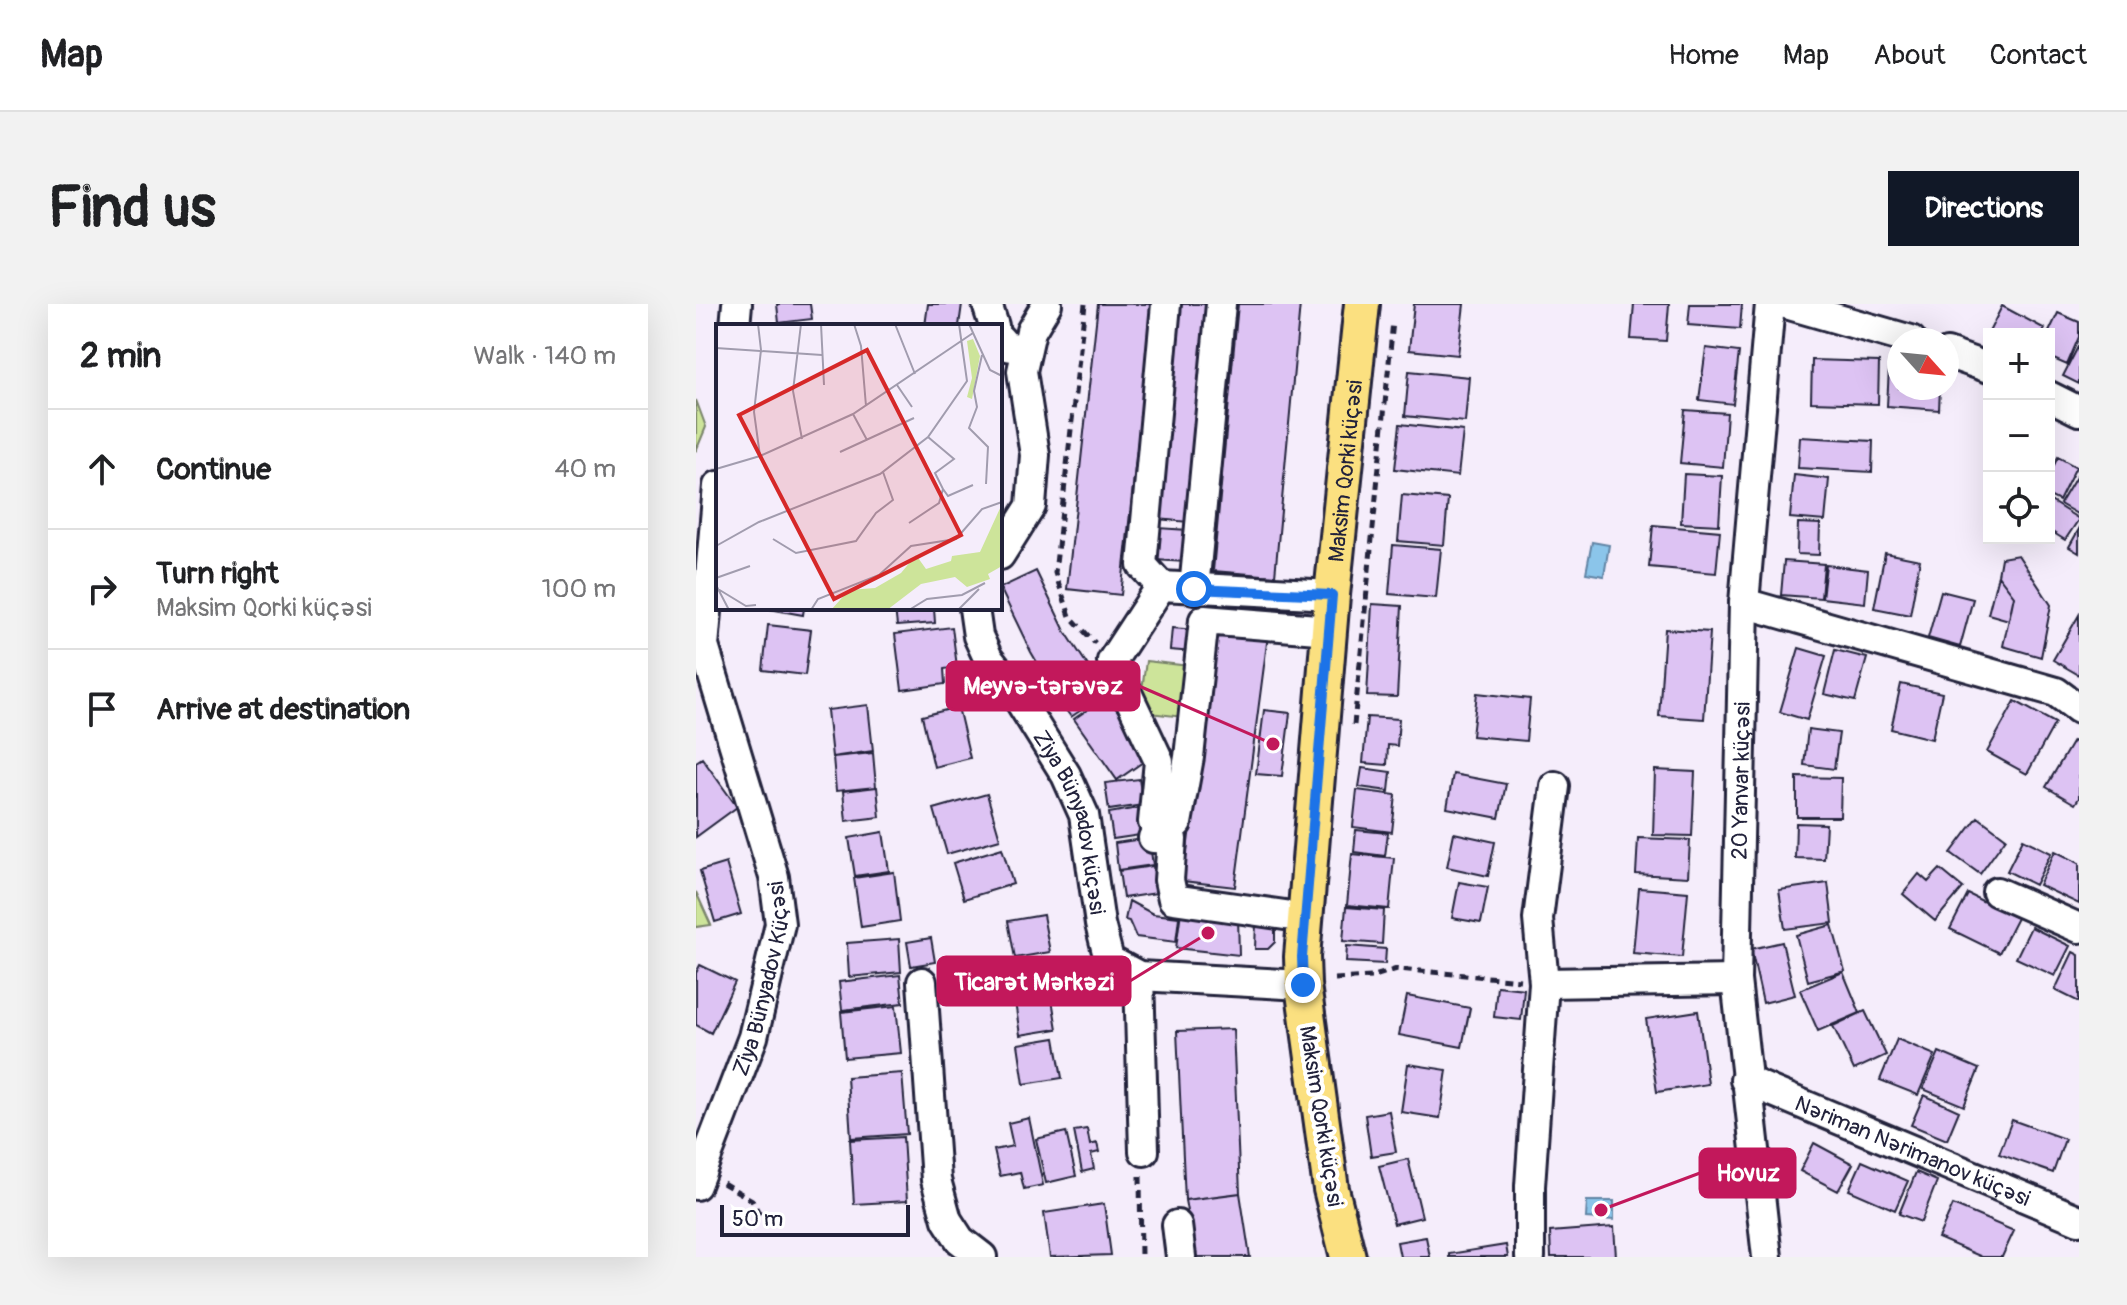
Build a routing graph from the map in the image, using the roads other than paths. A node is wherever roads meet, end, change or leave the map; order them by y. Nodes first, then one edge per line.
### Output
1 (737, 304) edge
2 (987, 304) edge
3 (1047, 304) edge
4 (1166, 304) edge
5 (1221, 304) edge
6 (1362, 304) edge
7 (1770, 304) edge
8 (1786, 304) edge
9 (735, 324) edge
10 (993, 324) edge
11 (1887, 333) edge
12 (1013, 344) edge
13 (1959, 357) edge
14 (1983, 366) edge
15 (2055, 399) edge
16 (2079, 411) edge
17 (716, 509) edge
18 (1002, 551) edge
19 (1161, 586) junction
20 (1194, 589) junction
21 (1332, 595) junction
22 (1744, 603) junction
23 (974, 610) edge
24 (1330, 630) junction
25 (2079, 709) edge
26 (1555, 786) dead end
27 (1153, 838) dead end
28 (1997, 892) dead end
29 (1306, 918) junction
30 (2079, 928) edge
31 (1139, 976) junction
32 (1736, 980) junction
33 (922, 982) dead end
34 (1319, 982) junction
35 (1544, 983) junction
36 (1745, 1080) junction
37 (1144, 1151) dead end
38 (699, 1178) edge
39 (2079, 1220) edge
40 (1177, 1225) dead end
41 (982, 1257) edge
42 (1181, 1257) edge
43 (1348, 1257) edge
44 (1530, 1257) edge
45 (1767, 1257) edge

1 - 9 street
2 - 10 street
3 - 12 street
4 - 19 street
5 - 20 street
6 - 21 main road, Maksim Qorki küçəsi
7 - 22 street, 20 Yanvar küçəsi
8 - 11 street
12 - 18 street
13 - 14 street
15 - 16 street
17 - 38 street, Ziya Bünyadov Küçəsi
19 - 20 street
19 - 24 street
20 - 21 street
21 - 24 main road, Maksim Qorki küçəsi
22 - 25 street
22 - 32 street, 20 Yanvar küçəsi
23 - 31 street, Ziya Bünyadov küçəsi
24 - 29 main road, Maksim Qorki küçəsi
26 - 35 street
27 - 29 street
28 - 30 street
29 - 34 main road, Maksim Qorki küçəsi
31 - 34 street
31 - 37 street
32 - 35 street
32 - 36 street, 20 Yanvar küçəsi
33 - 41 street
34 - 43 main road, Maksim Qorki küçəsi
35 - 44 street
36 - 39 street, Nəriman Nərimanov küçəsi
36 - 45 street, 20 Yanvar küçəsi
40 - 42 street

